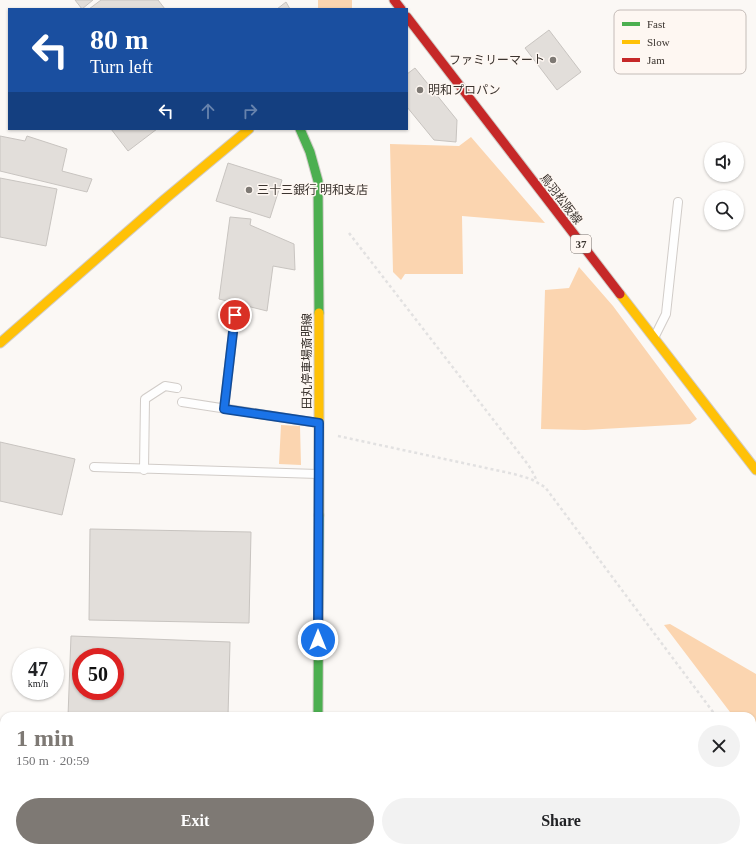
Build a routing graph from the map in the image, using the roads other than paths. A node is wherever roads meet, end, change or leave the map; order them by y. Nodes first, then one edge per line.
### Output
1 (408, 18) edge
2 (248, 130) edge
3 (300, 130) edge
4 (678, 202) dead end
5 (235, 315) dead end
6 (654, 339) junction
7 (0, 343) edge
8 (177, 388) dead end
9 (182, 402) dead end
10 (224, 409) junction
11 (319, 428) junction
12 (94, 467) dead end
13 (144, 470) junction
14 (756, 470) edge
15 (319, 474) junction
16 (318, 712) edge

1 - 6 main road, 鳥羽松阪線 / 37
2 - 7 main road
3 - 11 main road, 田丸停車場斎明線
4 - 6 lane
5 - 10 lane
6 - 14 main road, 鳥羽松阪線 / 37
8 - 13 lane
9 - 10 lane
10 - 11 lane
11 - 15 main road, 田丸停車場斎明線
12 - 13 lane
13 - 15 lane
15 - 16 main road, 田丸停車場斎明線

